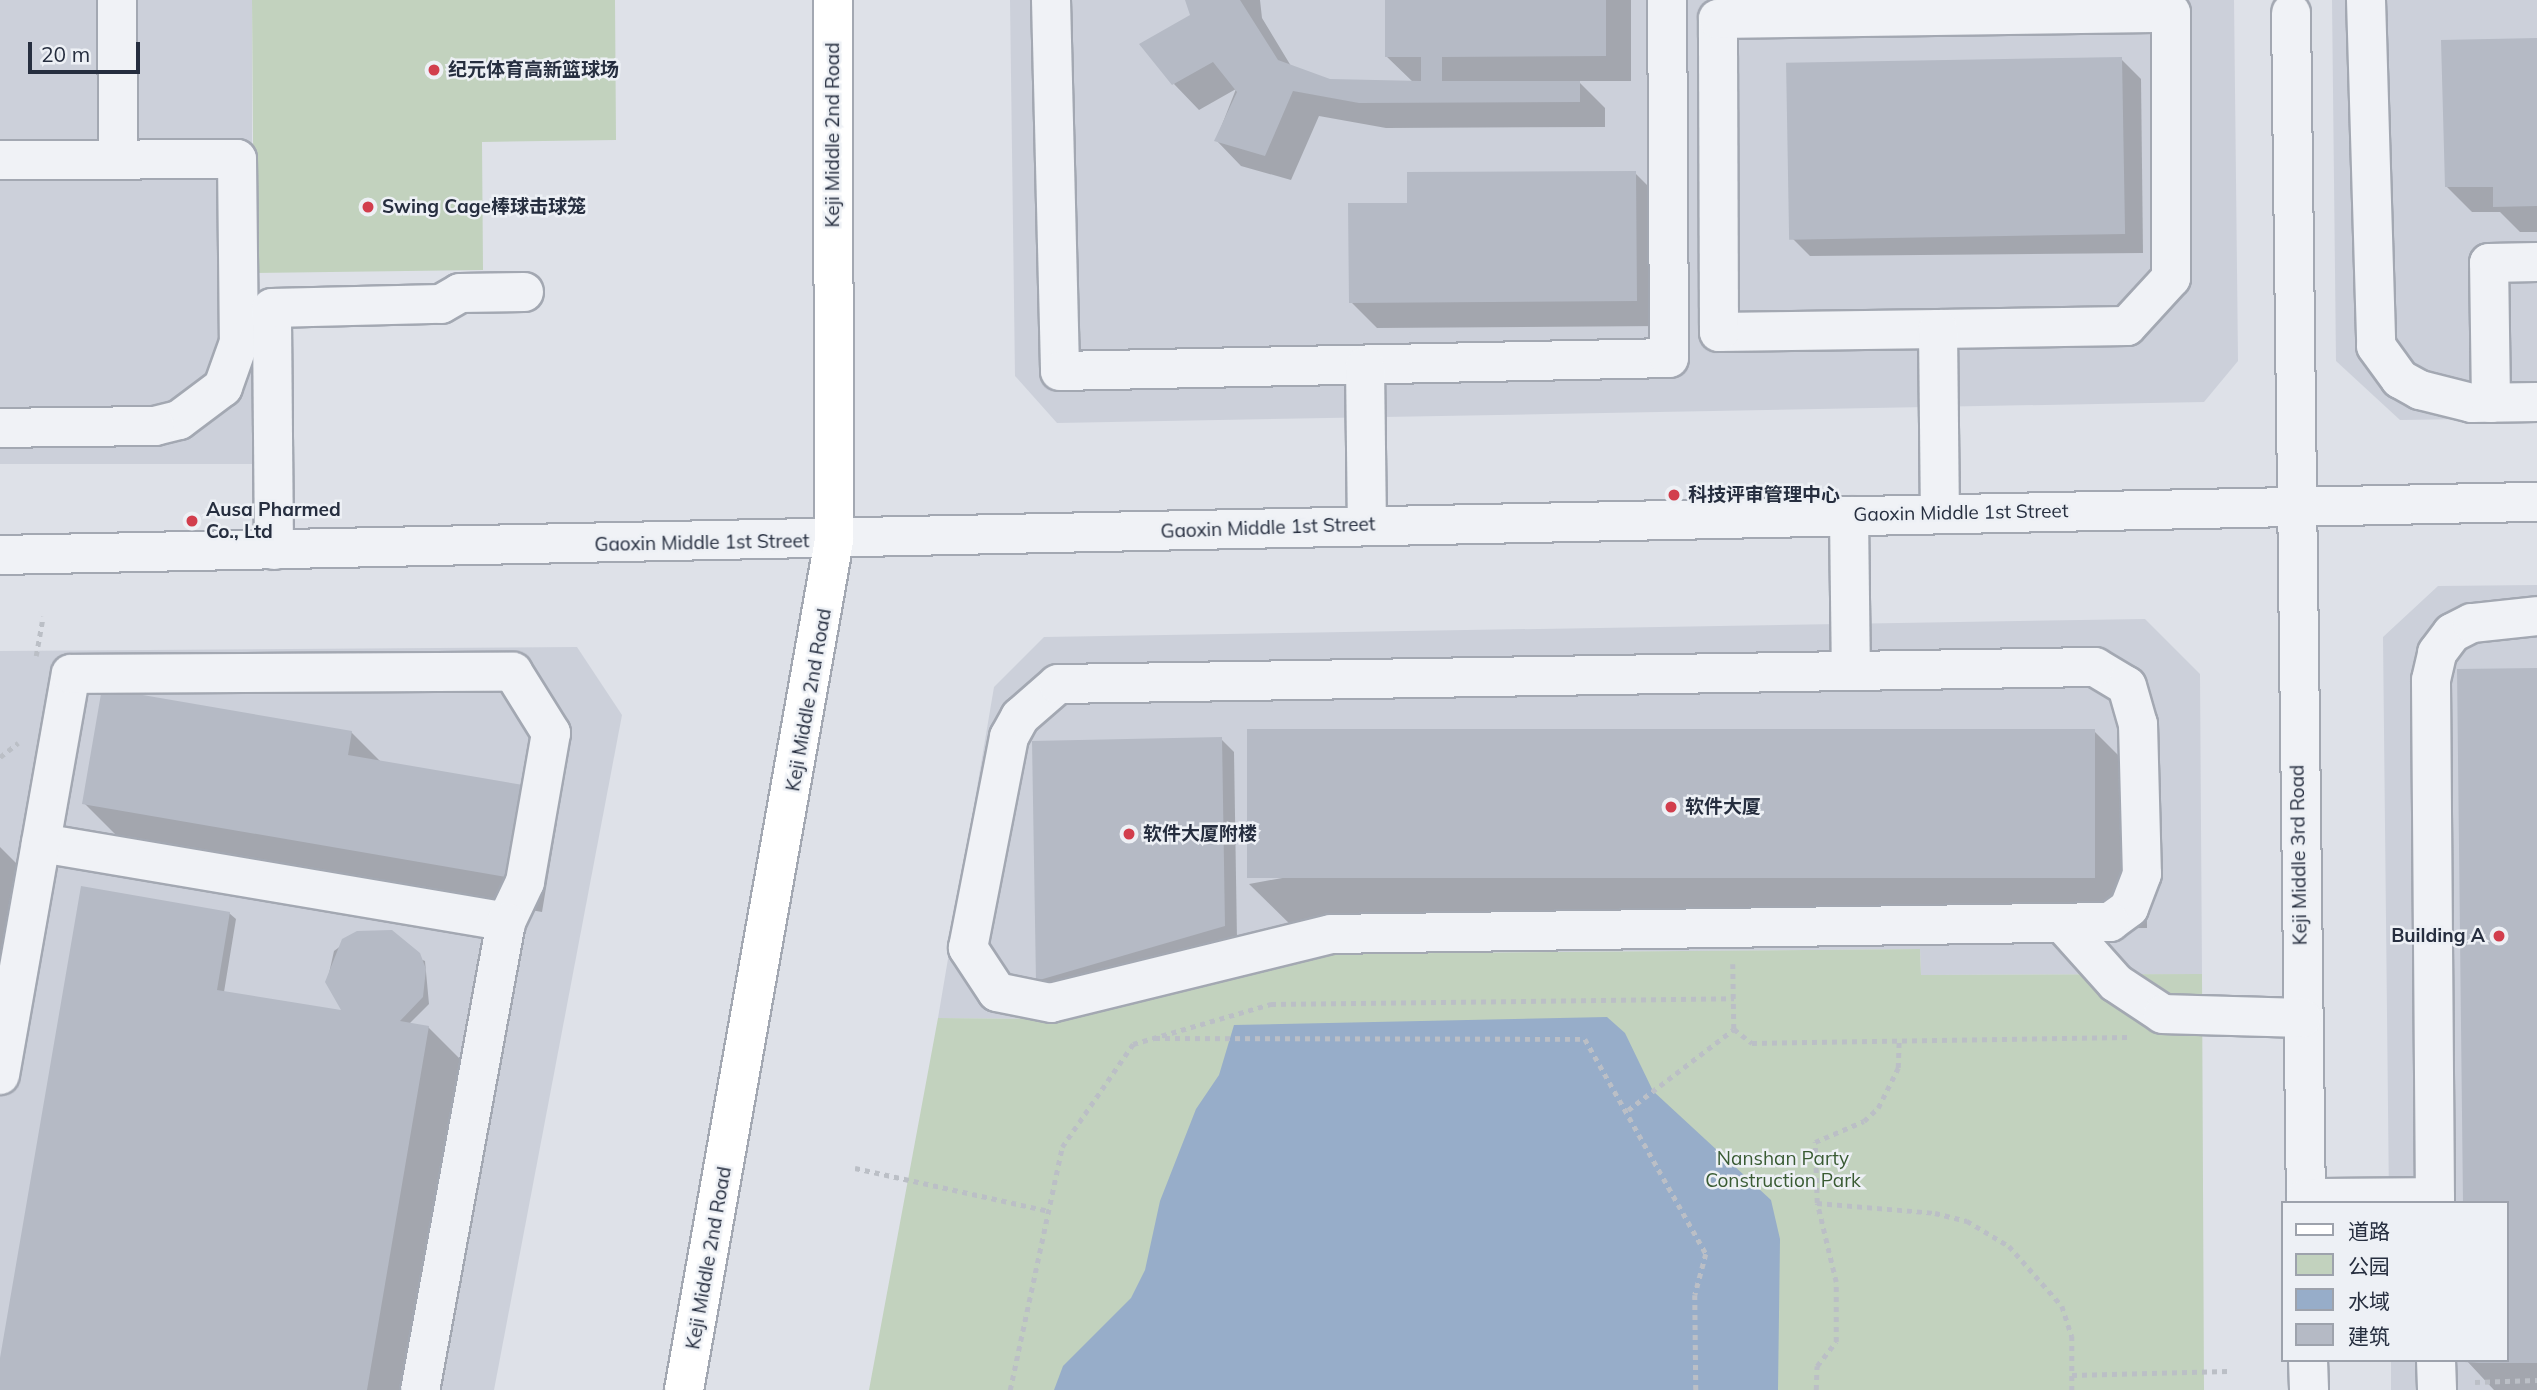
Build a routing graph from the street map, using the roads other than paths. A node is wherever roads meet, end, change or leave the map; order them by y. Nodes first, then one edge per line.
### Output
1 (117, 0) edge
2 (833, 0) edge
3 (1051, 0) edge
4 (1667, 0) edge
5 (2366, 0) edge
6 (2291, 13) dead end
7 (118, 159) junction
8 (0, 160) edge
9 (2537, 262) edge
10 (524, 292) dead end
11 (1938, 329) junction
12 (1364, 366) junction
13 (2537, 402) edge
14 (2491, 403) junction
15 (0, 428) edge
16 (2537, 502) edge
17 (2294, 507) junction
18 (1940, 513) junction
19 (1849, 516) junction
20 (1367, 524) junction
21 (834, 540) junction
22 (274, 550) junction
23 (0, 555) edge
24 (2537, 616) edge
25 (1852, 670) junction
26 (41, 844) junction
27 (506, 922) junction
28 (2065, 926) junction
29 (2302, 1018) junction
30 (0, 1075) edge
31 (2435, 1200) edge
32 (2306, 1201) edge
33 (2308, 1362) edge
34 (2436, 1362) edge
35 (420, 1390) edge
36 (684, 1390) edge
37 (2309, 1390) edge
38 (2437, 1390) edge

1 - 7 street
2 - 21 main road, Keji Middle 2nd Road
3 - 12 street
4 - 12 street
5 - 14 street
6 - 17 street, Keji Middle 3rd Road
7 - 8 street
7 - 15 street
9 - 14 street
10 - 22 street
11 - 11 street
11 - 18 street
12 - 20 street
13 - 14 street
16 - 17 street, Gaoxin Middle 1st Street
17 - 18 street, Gaoxin Middle 1st Street
17 - 29 street, Keji Middle 3rd Road
18 - 19 street, Gaoxin Middle 1st Street
19 - 20 street, Gaoxin Middle 1st Street
19 - 25 street
20 - 21 street, Gaoxin Middle 1st Street
21 - 22 street, Gaoxin Middle 1st Street
21 - 36 main road, Keji Middle 2nd Road
22 - 23 street, Gaoxin Middle 1st Street
24 - 31 street
25 - 28 street
25 - 28 street
26 - 27 street
26 - 27 street
26 - 30 street
27 - 35 street
28 - 29 street
29 - 32 street, Keji Middle 3rd Road
31 - 32 street
33 - 37 street
34 - 38 street

